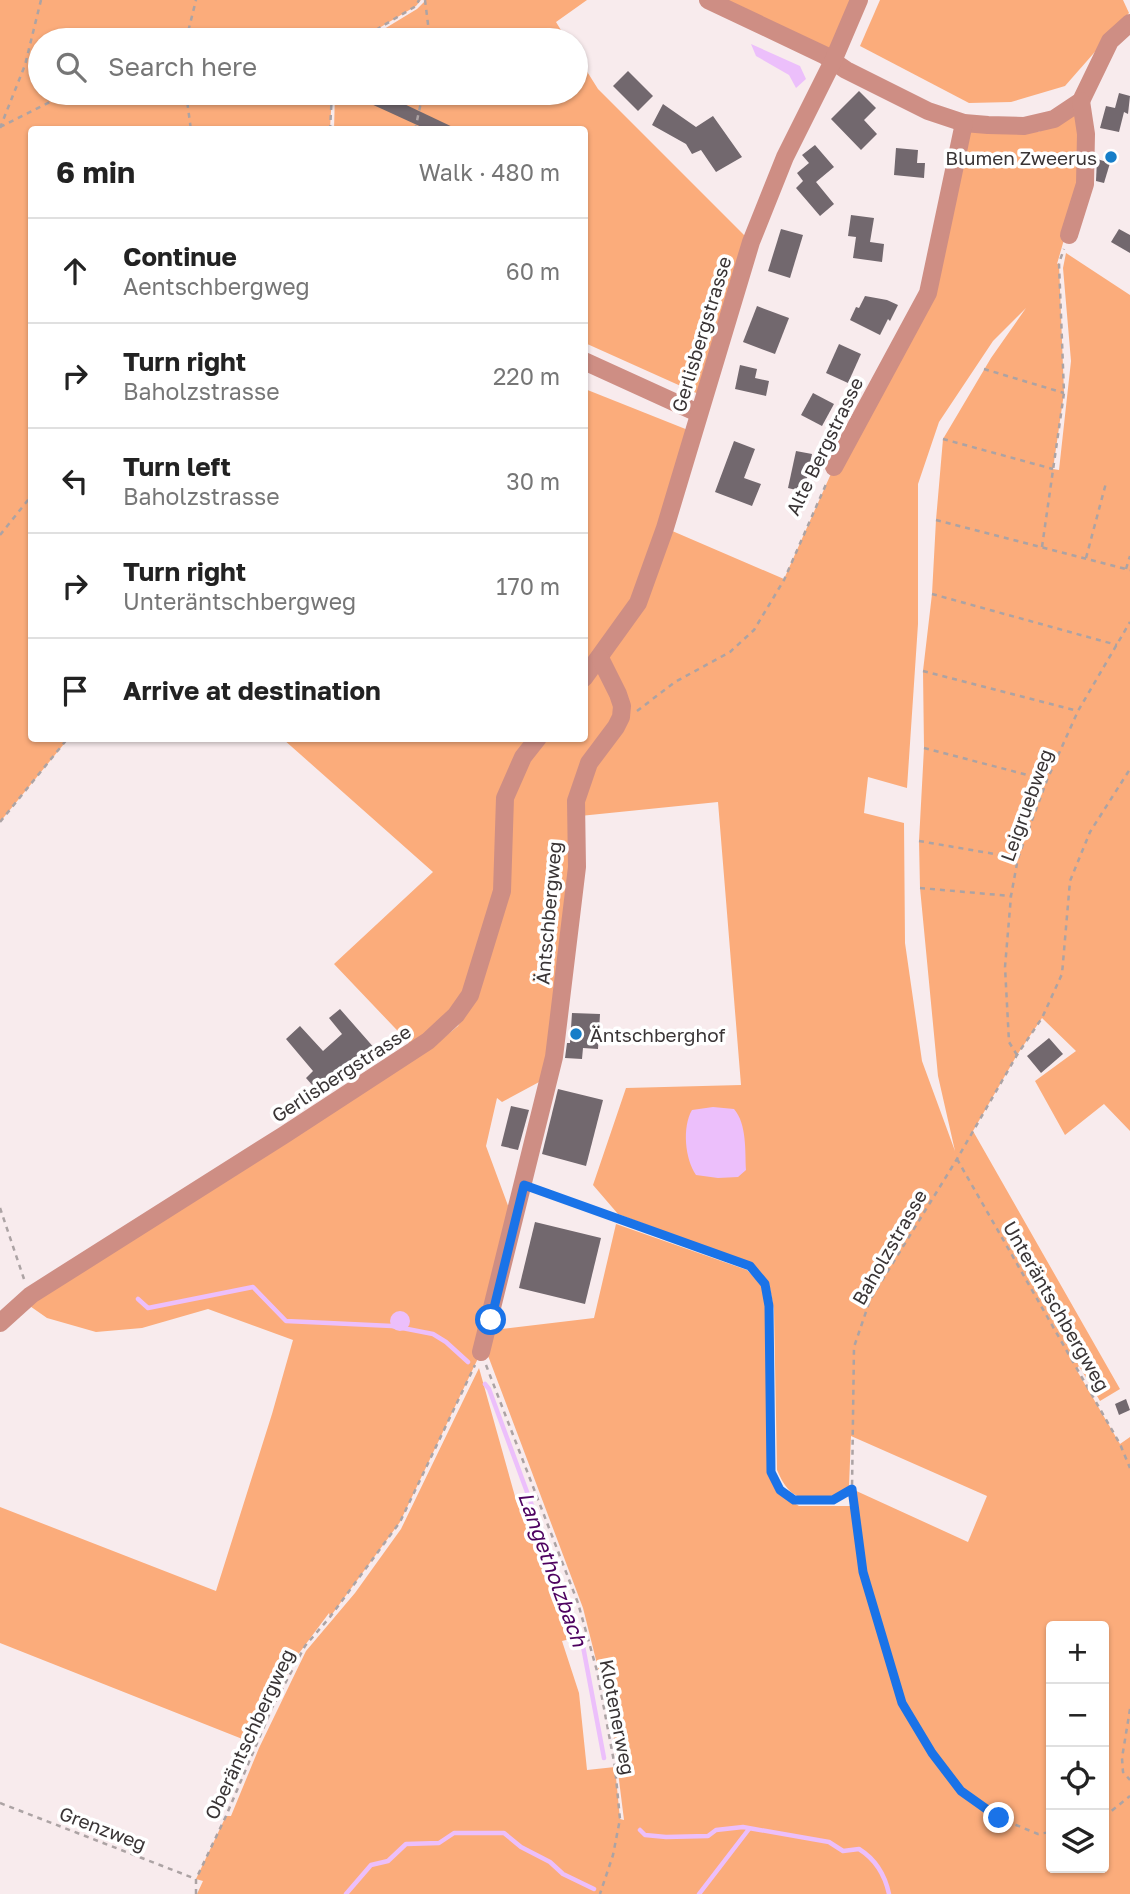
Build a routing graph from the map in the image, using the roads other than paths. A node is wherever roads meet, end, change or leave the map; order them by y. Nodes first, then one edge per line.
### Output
1 (708, 0) edge
2 (859, 0) edge
3 (733, 6) edge
4 (1130, 23) edge
5 (833, 61) junction
6 (1081, 101) junction
7 (964, 123) junction
8 (1069, 235) road end
9 (588, 363) edge
10 (698, 413) junction
11 (834, 467) road end
12 (600, 658) junction
13 (588, 673) edge
14 (535, 742) edge
15 (0, 1323) edge
16 (481, 1352) road end

1 - 3 street
2 - 5 street, Gerlisbergstrasse
3 - 5 street
4 - 6 street
5 - 7 street
5 - 10 street, Gerlisbergstrasse
6 - 7 street
6 - 8 street
7 - 11 street, Alte Bergstrasse
9 - 10 street
10 - 12 street, Gerlisbergstrasse
12 - 13 street, Gerlisbergstrasse
12 - 16 street, Äntschbergweg
14 - 15 street, Gerlisbergstrasse

